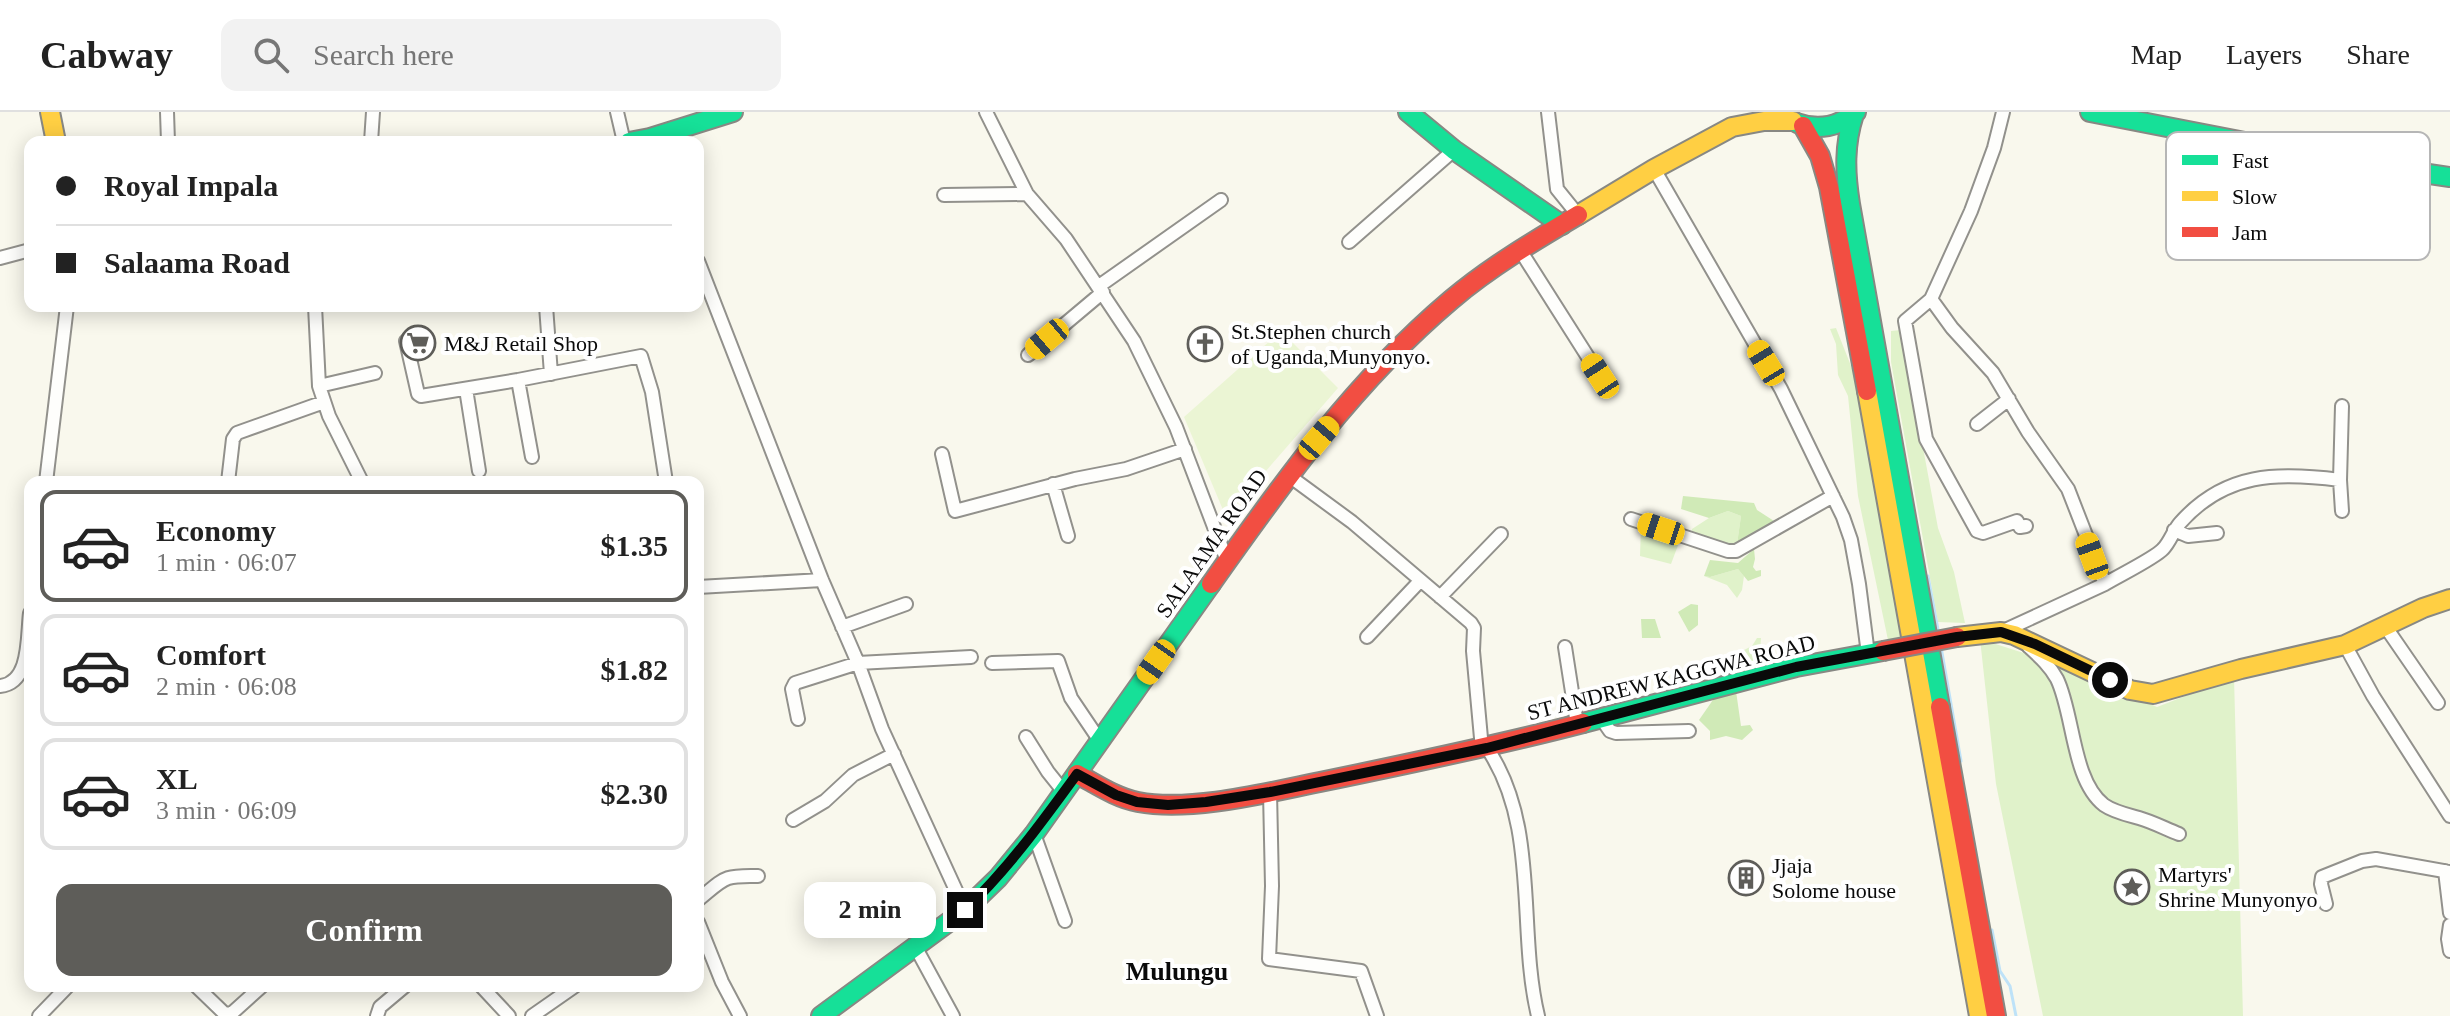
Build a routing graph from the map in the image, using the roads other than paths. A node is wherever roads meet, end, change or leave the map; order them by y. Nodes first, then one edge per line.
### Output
1 (50, 112) edge
2 (167, 112) edge
3 (373, 112) edge
4 (617, 112) edge
5 (733, 112) edge
6 (986, 112) edge
7 (1408, 112) edge
8 (1548, 112) edge
9 (1745, 112) edge
10 (2003, 112) edge
11 (2090, 112) edge
12 (1855, 113) edge
13 (1794, 120) edge
14 (1732, 127) junction
15 (2193, 132) edge
16 (55, 136) edge
17 (168, 136) edge
18 (371, 136) edge
19 (624, 136) edge
20 (663, 136) edge
21 (1454, 150) junction
22 (1654, 169) junction
23 (2430, 174) edge
24 (2450, 177) edge
25 (1027, 194) junction
26 (944, 195) dead end
27 (1221, 200) dead end
28 (1578, 215) junction
29 (1562, 225) junction
30 (1349, 242) dead end
31 (1520, 250) junction
32 (24, 252) edge
33 (0, 258) edge
34 (704, 276) edge
35 (1101, 289) junction
36 (1931, 299) junction
37 (66, 312) edge
38 (315, 312) edge
39 (546, 312) edge
40 (406, 341) dead end
41 (1028, 355) dead end
42 (375, 373) dead end
43 (551, 374) junction
44 (1600, 376) dead end
45 (518, 380) junction
46 (319, 386) junction
47 (466, 389) junction
48 (2009, 399) junction
49 (324, 402) junction
50 (2342, 406) dead end
51 (1977, 424) dead end
52 (1185, 449) junction
53 (942, 454) dead end
54 (532, 457) dead end
55 (479, 471) dead end
56 (1288, 475) junction
57 (47, 476) edge
58 (229, 476) edge
59 (359, 476) edge
60 (665, 476) edge
61 (2340, 480) junction
62 (1053, 484) junction
63 (1833, 496) junction
64 (2342, 511) dead end
65 (1631, 519) dead end
66 (2026, 526) dead end
67 (2174, 530) junction
68 (2217, 533) dead end
69 (1501, 534) dead end
70 (1068, 536) dead end
71 (1227, 561) junction
72 (822, 580) junction
73 (1420, 581) junction
74 (2105, 584) junction
75 (704, 587) edge
76 (1440, 597) junction
77 (2450, 599) edge
78 (906, 604) dead end
79 (2385, 626) junction
80 (842, 627) junction
81 (2008, 633) junction
82 (1367, 637) dead end
83 (2345, 645) junction
84 (1565, 647) dead end
85 (1875, 652) junction
86 (971, 657) dead end
87 (858, 663) junction
88 (992, 663) dead end
89 (24, 666) edge
90 (0, 686) edge
91 (2438, 703) dead end
92 (1601, 718) junction
93 (798, 719) dead end
94 (1577, 724) junction
95 (1689, 731) dead end
96 (1026, 737) dead end
97 (1100, 741) junction
98 (1484, 749) junction
99 (894, 754) junction
100 (1077, 774) junction
101 (1064, 792) junction
102 (1270, 792) junction
103 (2449, 812) edge
104 (793, 820) dead end
105 (1034, 834) junction
106 (2179, 834) dead end
107 (2448, 871) edge
108 (758, 876) dead end
109 (704, 895) edge
110 (2326, 904) dead end
111 (965, 910) junction
112 (2450, 913) edge
113 (1065, 921) dead end
114 (2450, 925) edge
115 (704, 937) edge
116 (916, 948) junction
117 (2450, 951) edge
118 (62, 992) edge
119 (202, 992) edge
120 (255, 992) edge
121 (398, 992) edge
122 (487, 992) edge
123 (566, 992) edge
124 (39, 1016) edge
125 (377, 1016) edge
126 (509, 1016) edge
127 (532, 1016) edge
128 (740, 1016) edge
129 (821, 1016) edge
130 (953, 1016) edge
131 (1377, 1016) edge
132 (1538, 1016) edge
133 (1979, 1016) edge
134 (1996, 1016) edge

1 - 16 main road
2 - 17 street
3 - 18 street
4 - 19 street
5 - 20 main road
6 - 25 street
7 - 21 main road
8 - 28 street
9 - 14 main road, SALAAMA ROAD
10 - 36 street
11 - 15 main road
12 - 13 main road, SALAAMA ROAD
12 - 134 main road
13 - 14 main road, SALAAMA ROAD
13 - 133 main road
14 - 22 main road, SALAAMA ROAD
21 - 29 main road
21 - 30 street
22 - 28 main road, SALAAMA ROAD
22 - 63 street
23 - 24 main road
25 - 26 street
25 - 35 street
27 - 35 street
28 - 29 main road, SALAAMA ROAD
29 - 31 main road, SALAAMA ROAD
31 - 44 street
31 - 56 main road, SALAAMA ROAD
32 - 33 street
34 - 72 street
35 - 41 street
35 - 52 street
36 - 48 street
36 - 66 street
37 - 57 street
38 - 46 street
39 - 43 street
40 - 47 street
42 - 46 street
43 - 45 street
43 - 60 street
45 - 47 street
45 - 54 street
46 - 49 street
47 - 55 street
48 - 51 street
48 - 74 street
49 - 58 street
49 - 59 street
50 - 61 street
52 - 62 street
52 - 71 street
53 - 62 street
56 - 71 main road, SALAAMA ROAD
56 - 73 street
61 - 64 street
61 - 67 street
62 - 70 street
63 - 65 street
63 - 85 street
67 - 68 street
67 - 74 street
69 - 76 street
71 - 97 main road, SALAAMA ROAD
72 - 75 street
72 - 80 street
73 - 76 street
73 - 82 street
74 - 81 street
76 - 98 street
77 - 79 main road
78 - 80 street
79 - 83 main road
79 - 91 street
80 - 87 street
81 - 83 main road
81 - 85 main road, ST ANDREW KAGGWA ROAD, bridge
81 - 106 street
83 - 103 street
84 - 94 street
85 - 92 main road, ST ANDREW KAGGWA ROAD
86 - 87 street
87 - 93 street
87 - 99 street
88 - 97 street
89 - 90 street
92 - 94 main road, ST ANDREW KAGGWA ROAD
92 - 95 street
94 - 98 main road, ST ANDREW KAGGWA ROAD
96 - 101 street
97 - 100 main road, SALAAMA ROAD
98 - 102 main road, ST ANDREW KAGGWA ROAD
98 - 132 street
99 - 104 street
99 - 111 street
100 - 101 main road, SALAAMA ROAD
100 - 102 main road, ST ANDREW KAGGWA ROAD
101 - 105 main road, SALAAMA ROAD
102 - 131 street
105 - 111 main road, SALAAMA ROAD
105 - 113 street
107 - 110 street
107 - 112 street
108 - 109 street
111 - 116 main road, SALAAMA ROAD
114 - 117 street
115 - 128 street
116 - 129 main road, SALAAMA ROAD
116 - 130 street
118 - 124 street
119 - 120 street
121 - 125 street
122 - 126 street
123 - 127 street

